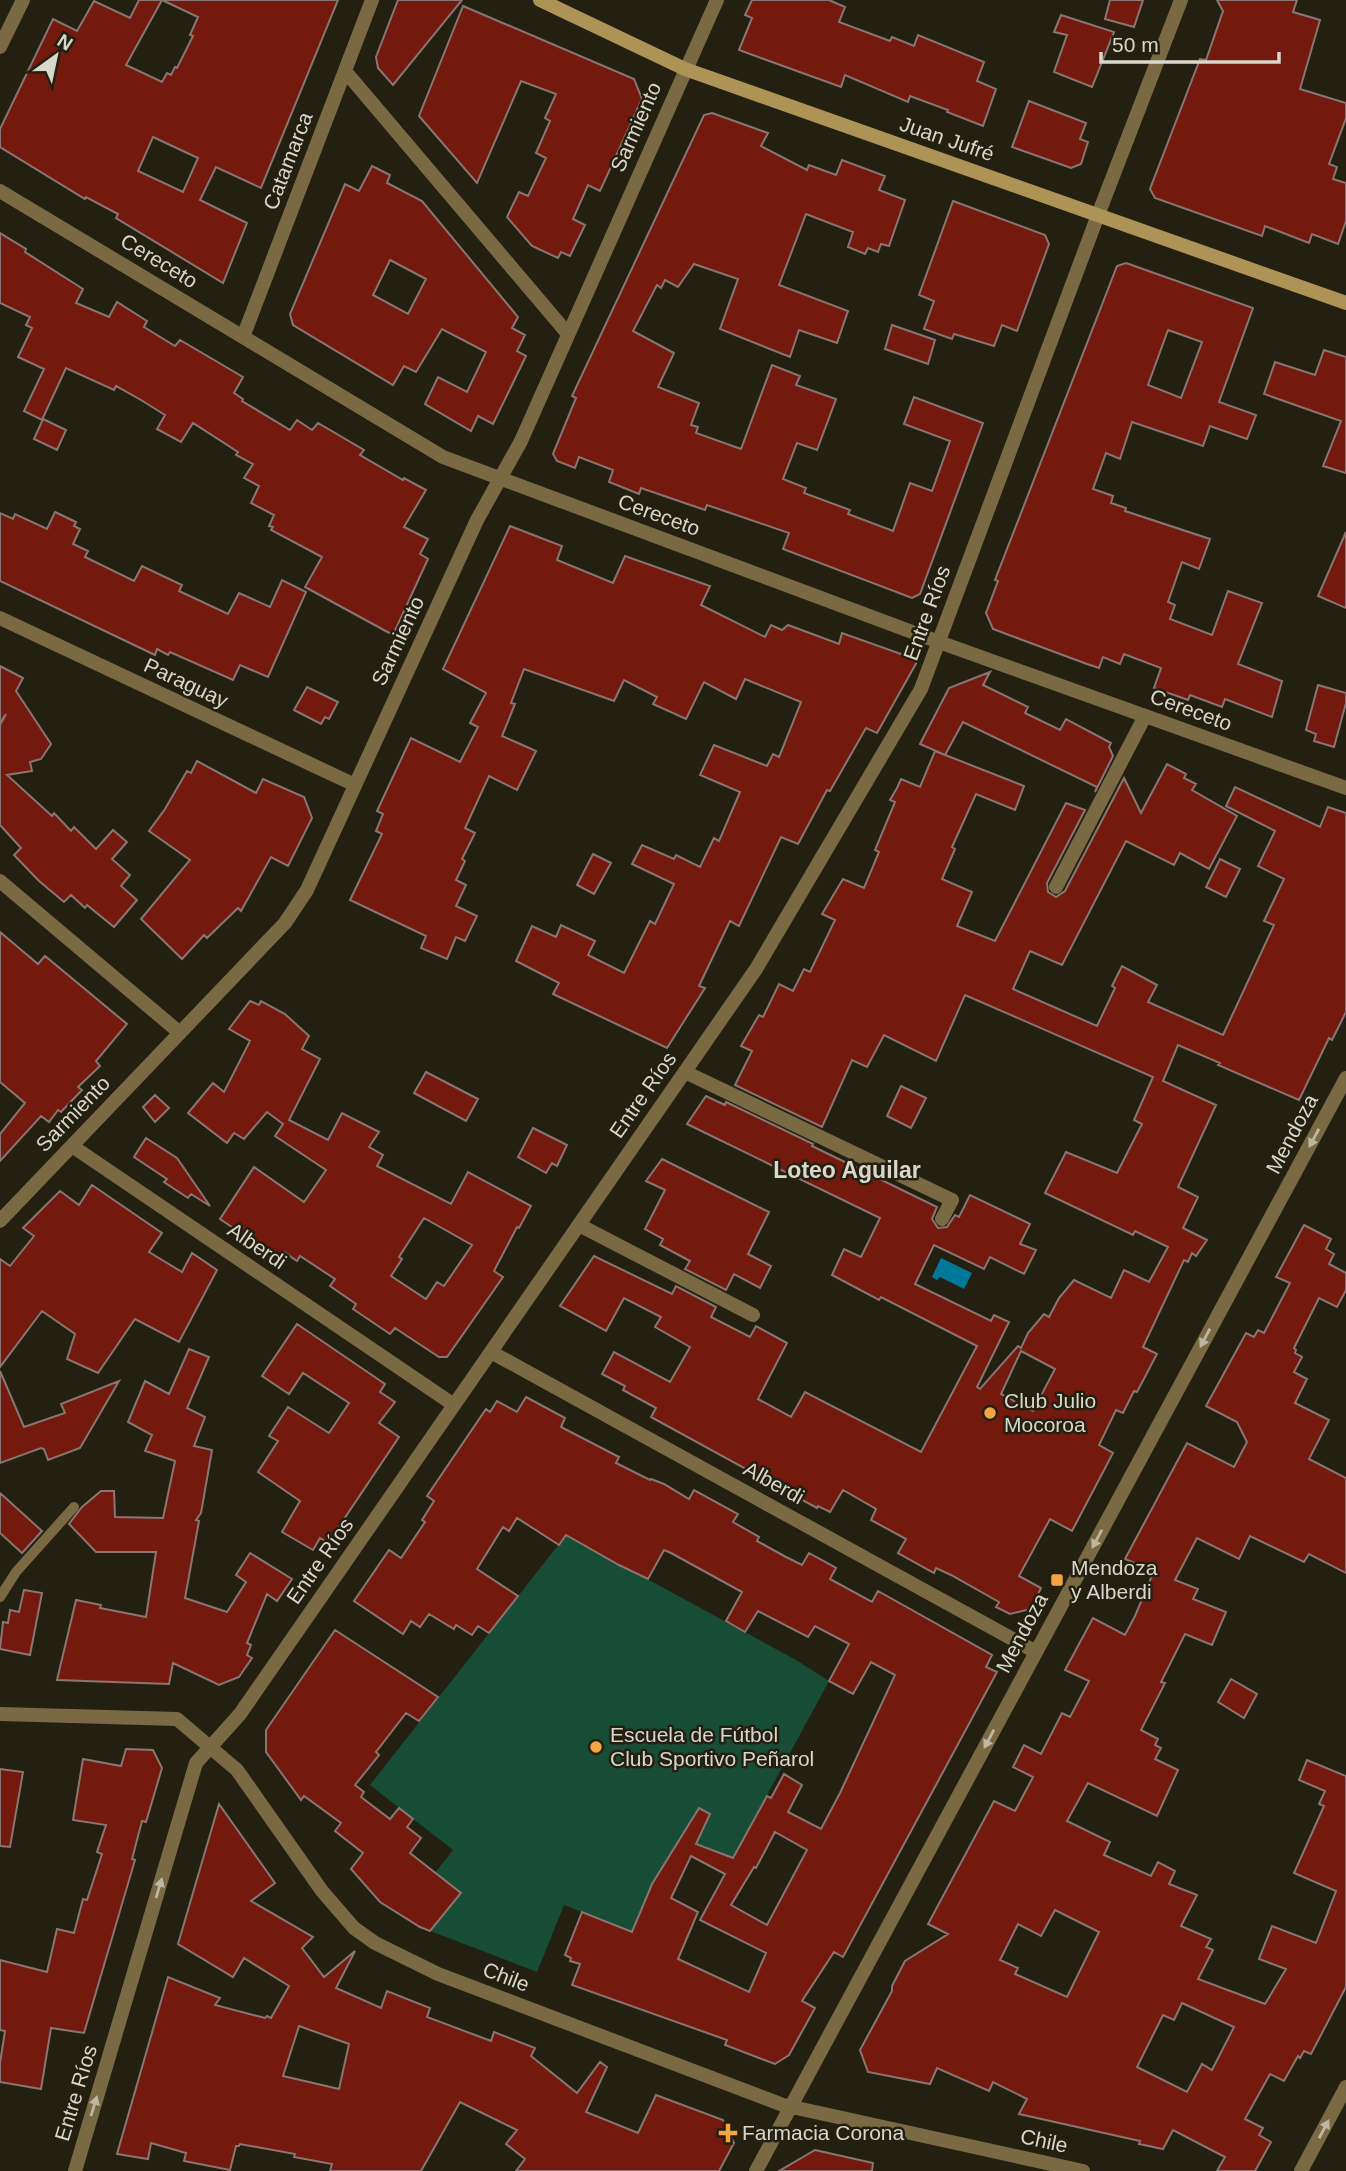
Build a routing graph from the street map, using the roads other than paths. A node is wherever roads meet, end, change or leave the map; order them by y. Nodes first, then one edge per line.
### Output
1 (23, 0) edge
2 (372, 0) edge
3 (540, 0) edge
4 (717, 0) edge
5 (1181, 0) edge
6 (0, 47) edge
7 (685, 69) junction
8 (345, 71) junction
9 (0, 191) edge
10 (1098, 215) junction
11 (1346, 303) edge
12 (568, 334) junction
13 (243, 337) junction
14 (500, 478) junction
15 (0, 618) edge
16 (939, 642) junction
17 (1144, 716) junction
18 (355, 785) junction
19 (1346, 788) edge
20 (1056, 887) dead end
21 (2, 888) edge
22 (180, 1033) junction
23 (685, 1072) junction
24 (1346, 1078) edge
25 (72, 1146) junction
26 (942, 1219) dead end
27 (0, 1221) edge
28 (579, 1225) junction
29 (753, 1315) dead end
30 (491, 1352) junction
31 (454, 1405) junction
32 (74, 1507) dead end
33 (0, 1597) edge
34 (1036, 1652) junction
35 (0, 1714) edge
36 (210, 1747) junction
37 (1346, 2087) edge
38 (791, 2107) junction
39 (75, 2171) edge
40 (756, 2171) edge
41 (1083, 2171) edge
42 (1301, 2171) edge

1 - 6 street
2 - 8 street, Catamarca
3 - 7 street, Juan Jufré
4 - 7 street, Sarmiento
5 - 10 street, Entre Ríos
7 - 10 street, Juan Jufré
7 - 12 street, Sarmiento
8 - 12 street
8 - 13 street, Catamarca
9 - 13 street, Cereceto
10 - 11 street, Juan Jufré
10 - 16 street, Entre Ríos
12 - 14 street, Sarmiento
13 - 14 street, Cereceto
14 - 16 street, Cereceto
14 - 18 street, Sarmiento
15 - 18 street, Paraguay
16 - 17 street, Cereceto
16 - 23 street, Entre Ríos
17 - 19 street, Cereceto
17 - 20 street
18 - 22 street, Sarmiento
21 - 22 street
22 - 25 street, Sarmiento
23 - 26 street
23 - 28 street, Entre Ríos
24 -> 34 street, Mendoza
25 - 27 street, Sarmiento
25 - 31 street, Alberdi
28 - 29 street
28 - 30 street, Entre Ríos
30 - 31 street, Entre Ríos
30 - 34 street, Alberdi
31 - 36 street, Entre Ríos
32 - 33 lane
34 -> 38 street, Mendoza
35 - 36 street, Chile
36 - 38 street, Chile
39 -> 36 street, Entre Ríos
42 -> 37 street
38 - 40 street, Mendoza
38 - 41 street, Chile

